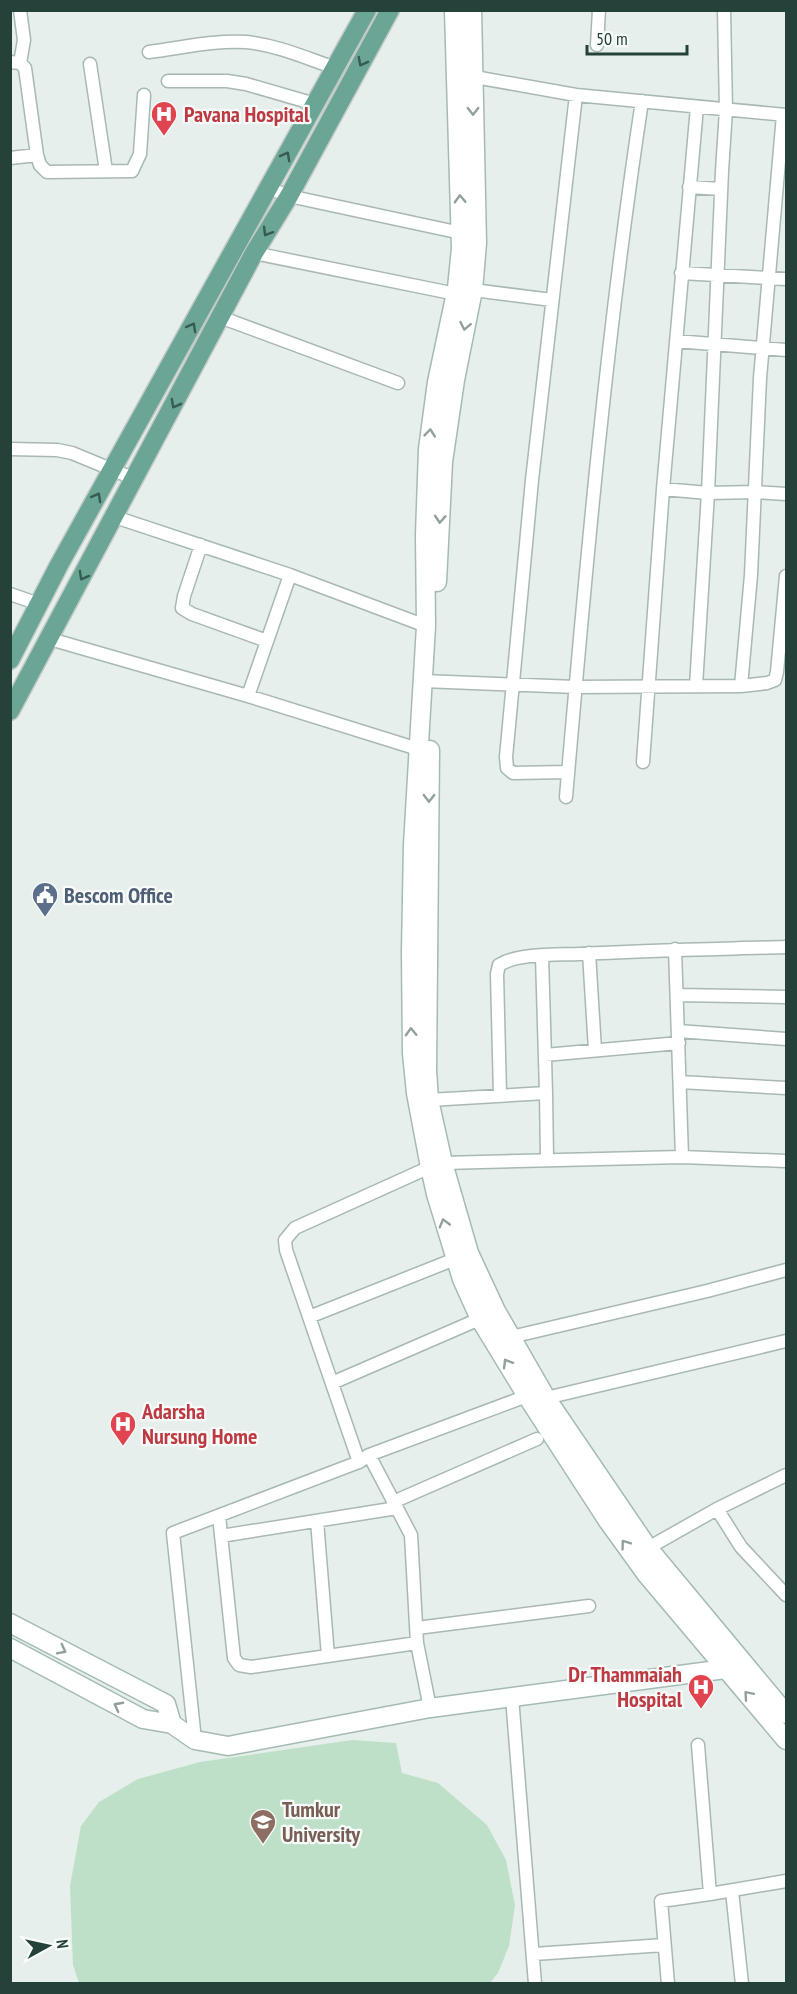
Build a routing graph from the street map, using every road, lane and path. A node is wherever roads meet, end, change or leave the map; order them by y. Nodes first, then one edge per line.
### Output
1 (20, 10) edge
2 (367, 10) edge
3 (390, 10) edge
4 (454, 10) edge
5 (472, 10) edge
6 (599, 10) edge
7 (724, 10) edge
8 (597, 45) dead end
9 (149, 52) dead end
10 (15, 63) edge
11 (90, 64) dead end
12 (335, 68) junction
13 (464, 76) junction
14 (168, 81) dead end
15 (144, 95) dead end
16 (576, 95) junction
17 (642, 101) junction
18 (315, 104) junction
19 (697, 107) junction
20 (726, 110) junction
21 (784, 115) edge
22 (37, 155) junction
23 (10, 158) edge
24 (106, 171) junction
25 (689, 187) junction
26 (268, 188) junction
27 (721, 189) junction
28 (289, 196) junction
29 (461, 233) junction
30 (254, 254) junction
31 (681, 273) junction
32 (717, 275) junction
33 (769, 278) junction
34 (786, 279) edge
35 (464, 292) junction
36 (552, 300) junction
37 (220, 317) junction
38 (676, 341) junction
39 (714, 344) junction
40 (763, 348) junction
41 (786, 350) edge
42 (398, 383) dead end
43 (10, 449) edge
44 (113, 470) junction
45 (135, 479) junction
46 (663, 489) junction
47 (755, 492) junction
48 (708, 494) junction
49 (786, 494) edge
50 (115, 517) junction
51 (201, 545) junction
52 (291, 575) junction
53 (786, 576) edge
54 (10, 594) edge
55 (39, 604) junction
56 (426, 626) junction
57 (50, 639) junction
58 (267, 641) junction
59 (10, 660) edge
60 (428, 682) junction
61 (511, 685) junction
62 (648, 686) junction
63 (696, 686) junction
64 (741, 686) junction
65 (575, 687) junction
66 (248, 696) junction
67 (10, 711) edge
68 (418, 749) junction
69 (643, 762) dead end
70 (568, 772) junction
71 (566, 797) dead end
72 (786, 947) edge
73 (675, 950) junction
74 (590, 953) junction
75 (542, 956) junction
76 (677, 995) junction
77 (786, 997) edge
78 (678, 1037) junction
79 (786, 1039) edge
80 (595, 1050) junction
81 (545, 1054) junction
82 (680, 1082) junction
83 (786, 1088) edge
84 (546, 1093) junction
85 (500, 1095) junction
86 (429, 1100) junction
87 (682, 1156) junction
88 (547, 1160) junction
89 (786, 1161) edge
90 (437, 1165) junction
91 (455, 1260) junction
92 (786, 1270) edge
93 (488, 1315) junction
94 (309, 1317) junction
95 (511, 1337) junction
96 (786, 1341) edge
97 (332, 1383) junction
98 (527, 1396) junction
99 (546, 1398) junction
100 (537, 1440) dead end
101 (364, 1459) junction
102 (786, 1475) edge
103 (395, 1505) junction
104 (717, 1509) junction
105 (219, 1516) junction
106 (317, 1521) junction
107 (221, 1536) junction
108 (648, 1548) junction
109 (786, 1595) edge
110 (589, 1606) dead end
111 (10, 1623) edge
112 (417, 1628) junction
113 (417, 1643) junction
114 (10, 1648) edge
115 (328, 1656) junction
116 (746, 1665) junction
117 (726, 1669) junction
118 (512, 1697) junction
119 (430, 1708) junction
120 (786, 1714) edge
121 (172, 1724) junction
122 (195, 1740) junction
123 (786, 1740) edge
124 (698, 1745) dead end
125 (786, 1881) edge
126 (732, 1891) junction
127 (710, 1894) junction
128 (664, 1945) junction
129 (534, 1954) junction
130 (535, 1983) edge
131 (668, 1983) edge
132 (742, 1983) edge

1 - 10 street
2 - 12 main road
3 -> 28 main road
4 - 13 main road
5 - 13 main road
6 - 8 street
7 - 20 street
9 - 12 street
10 - 22 street
11 - 24 street
12 - 18 main road
13 - 16 street
29 -> 13 main road
13 -> 35 main road
14 - 18 street
15 - 24 street
16 - 17 street
16 - 36 street
17 - 19 street
17 - 65 street
26 -> 18 main road
19 - 20 street
19 - 25 street
20 - 21 street
20 - 27 street
21 - 33 street
22 - 23 street
22 - 24 street
25 - 27 street
25 - 31 street
26 - 28 street
44 -> 26 main road
27 - 32 street
28 - 29 street
28 -> 30 main road
29 - 35 main road
30 - 35 street
30 - 37 main road
31 - 32 street
31 - 38 street
32 - 33 street
32 - 39 street
33 - 34 street
33 - 40 street
35 - 36 street
56 -> 35 main road
35 -> 60 main road
36 - 61 street
37 - 42 street
37 -> 45 main road
38 - 39 street
38 - 46 street
39 - 40 street
39 - 48 street
40 - 41 street
40 - 47 street
43 - 44 street
44 - 45 street
55 -> 44 main road
45 - 50 main road
46 - 48 street
46 - 62 street
47 - 48 street
47 - 49 street
47 - 64 street
48 - 63 street
50 - 51 street
50 -> 57 main road
51 - 52 street
51 - 58 street
52 - 56 street
52 - 58 street
53 - 64 street
54 - 55 street
55 - 59 main road
56 - 60 main road
57 - 66 street
57 - 67 main road
58 - 66 street
60 - 61 street
60 - 68 main road
60 -> 86 main road
61 - 65 street
61 - 70 street
62 - 63 street
62 - 65 street
62 - 69 street
63 - 64 street
65 - 70 street
66 - 68 street
90 -> 68 main road
70 - 71 street
72 - 73 street
73 - 74 street
73 - 76 street
74 - 75 street
74 - 80 street
75 - 81 street
75 - 85 street
76 - 77 street
76 - 78 street
78 - 79 street
78 - 80 street
78 - 82 street
80 - 81 street
81 - 84 street
82 - 83 street
82 - 87 street
84 - 85 street
84 - 88 street
85 - 86 street
86 - 90 main road
87 - 88 street
87 - 89 street
88 - 90 street
91 -> 90 main road
90 - 93 main road
90 - 94 street
91 - 93 main road
91 - 94 street
92 - 95 street
93 - 95 main road
93 - 97 street
98 -> 93 main road
94 - 97 street
95 - 99 main road
96 - 99 street
97 - 101 street
98 - 101 street
117 -> 98 main road
99 - 108 main road
100 - 103 street
101 - 103 street
101 - 105 street
102 - 104 street
103 - 106 street
103 - 112 street
104 - 108 street
104 - 109 street
105 - 107 street
105 - 122 street
106 - 107 street
106 - 115 street
107 - 115 street
108 - 116 main road
110 - 112 street
111 -> 121 main road
112 - 113 street
113 - 115 street
113 - 119 street
121 -> 114 main road
116 - 117 main road
116 - 120 main road
117 - 118 main road
123 -> 117 main road
118 - 119 main road
118 - 129 street
119 - 122 main road
121 - 122 main road
124 - 127 street
125 - 126 street
126 - 127 street
126 - 132 street
127 - 128 street
128 - 129 street
128 - 131 street
129 - 130 street

